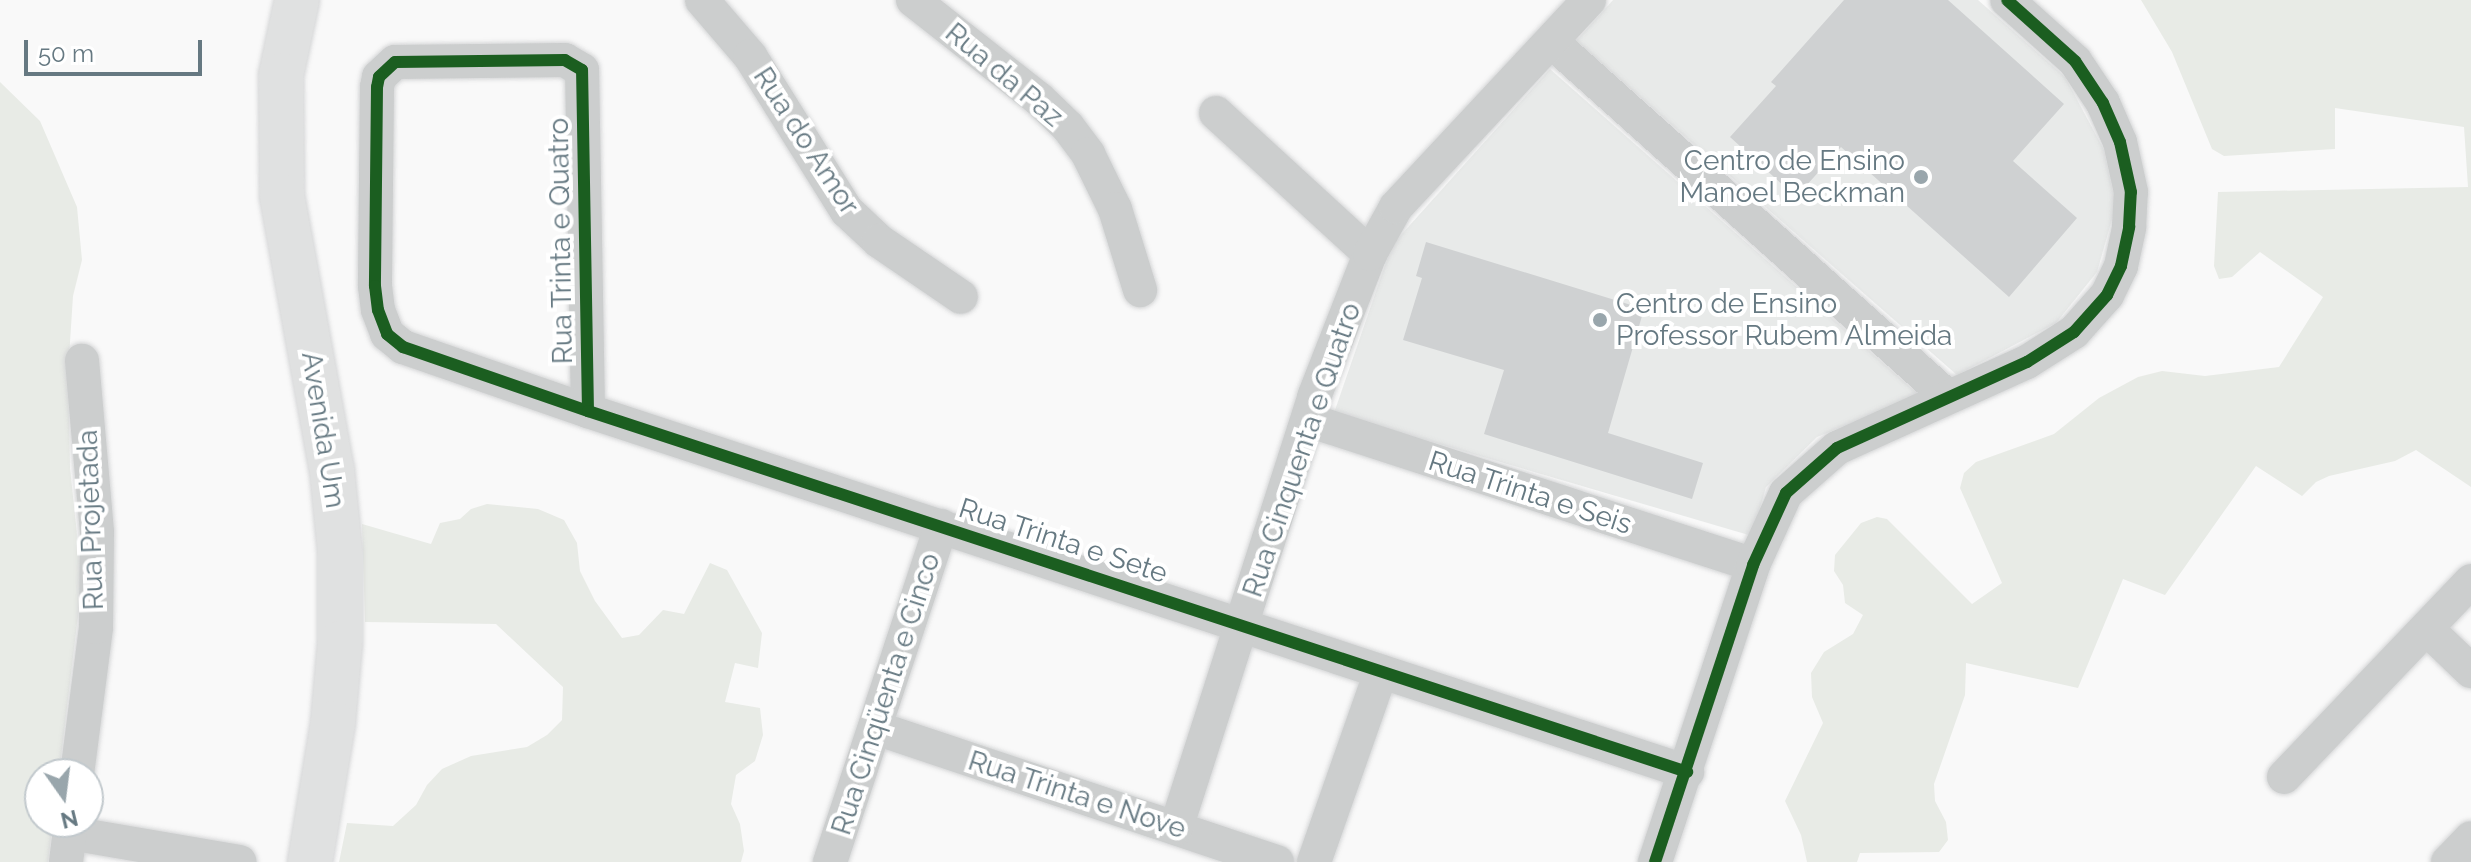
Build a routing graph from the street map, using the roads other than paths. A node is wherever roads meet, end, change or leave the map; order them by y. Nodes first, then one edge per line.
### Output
1 (272, 0) edge
2 (297, 0) edge
3 (702, 0) edge
4 (913, 0) edge
5 (1589, 0) edge
6 (2007, 0) edge
7 (1552, 42) junction
8 (395, 62) joint
9 (1216, 113) dead end
10 (1370, 254) junction
11 (1140, 290) dead end
12 (961, 297) dead end
13 (82, 361) dead end
14 (1947, 396) junction
15 (588, 411) junction
16 (1308, 420) junction
17 (941, 526) junction
18 (1753, 565) junction
19 (2471, 581) edge
20 (1243, 626) junction
21 (2427, 629) junction
22 (2471, 671) edge
23 (1381, 672) junction
24 (876, 728) junction
25 (79, 758) edge
26 (1687, 772) junction
27 (2284, 777) dead end
28 (1176, 828) junction
29 (2471, 838) edge
30 (69, 839) edge
31 (240, 862) edge
32 (287, 862) edge
33 (310, 862) edge
34 (830, 862) edge
35 (1277, 862) edge
36 (1314, 862) edge
37 (1655, 862) edge
38 (2448, 862) edge

1 - 32 main road, Avenida Um
2 - 33 main road, Avenida Um
3 - 12 street, Rua do Amor
4 - 11 street, Rua da Paz
5 - 7 street, Rua Cinquenta e Quatro
6 - 14 street
7 - 10 street, Rua Cinquenta e Quatro
7 - 14 street
8 - 15 street, Rua Trinta e Sete
8 - 15 street, Rua Trinta e Quatro
9 - 10 street
10 - 16 street, Rua Cinquenta e Quatro
13 - 25 street, Rua Projetada
14 - 18 street
15 - 17 street, Rua Trinta e Sete
16 - 18 street, Rua Trinta e Seis
16 - 20 street, Rua Cinquenta e Quatro
17 - 20 street, Rua Trinta e Sete
17 - 24 street, Rua Cinqüenta e Cinco
18 - 26 street
19 - 21 street
20 - 23 street, Rua Trinta e Sete
20 - 28 street, Rua Cinquenta e Quatro
21 - 22 street
21 - 27 street
23 - 26 street, Rua Trinta e Sete
23 - 36 street
24 - 28 street, Rua Trinta e Nove
24 - 34 street, Rua Cinqüenta e Cinco
26 - 37 street
28 - 35 street, Rua Trinta e Nove
29 - 38 street
30 - 31 street

